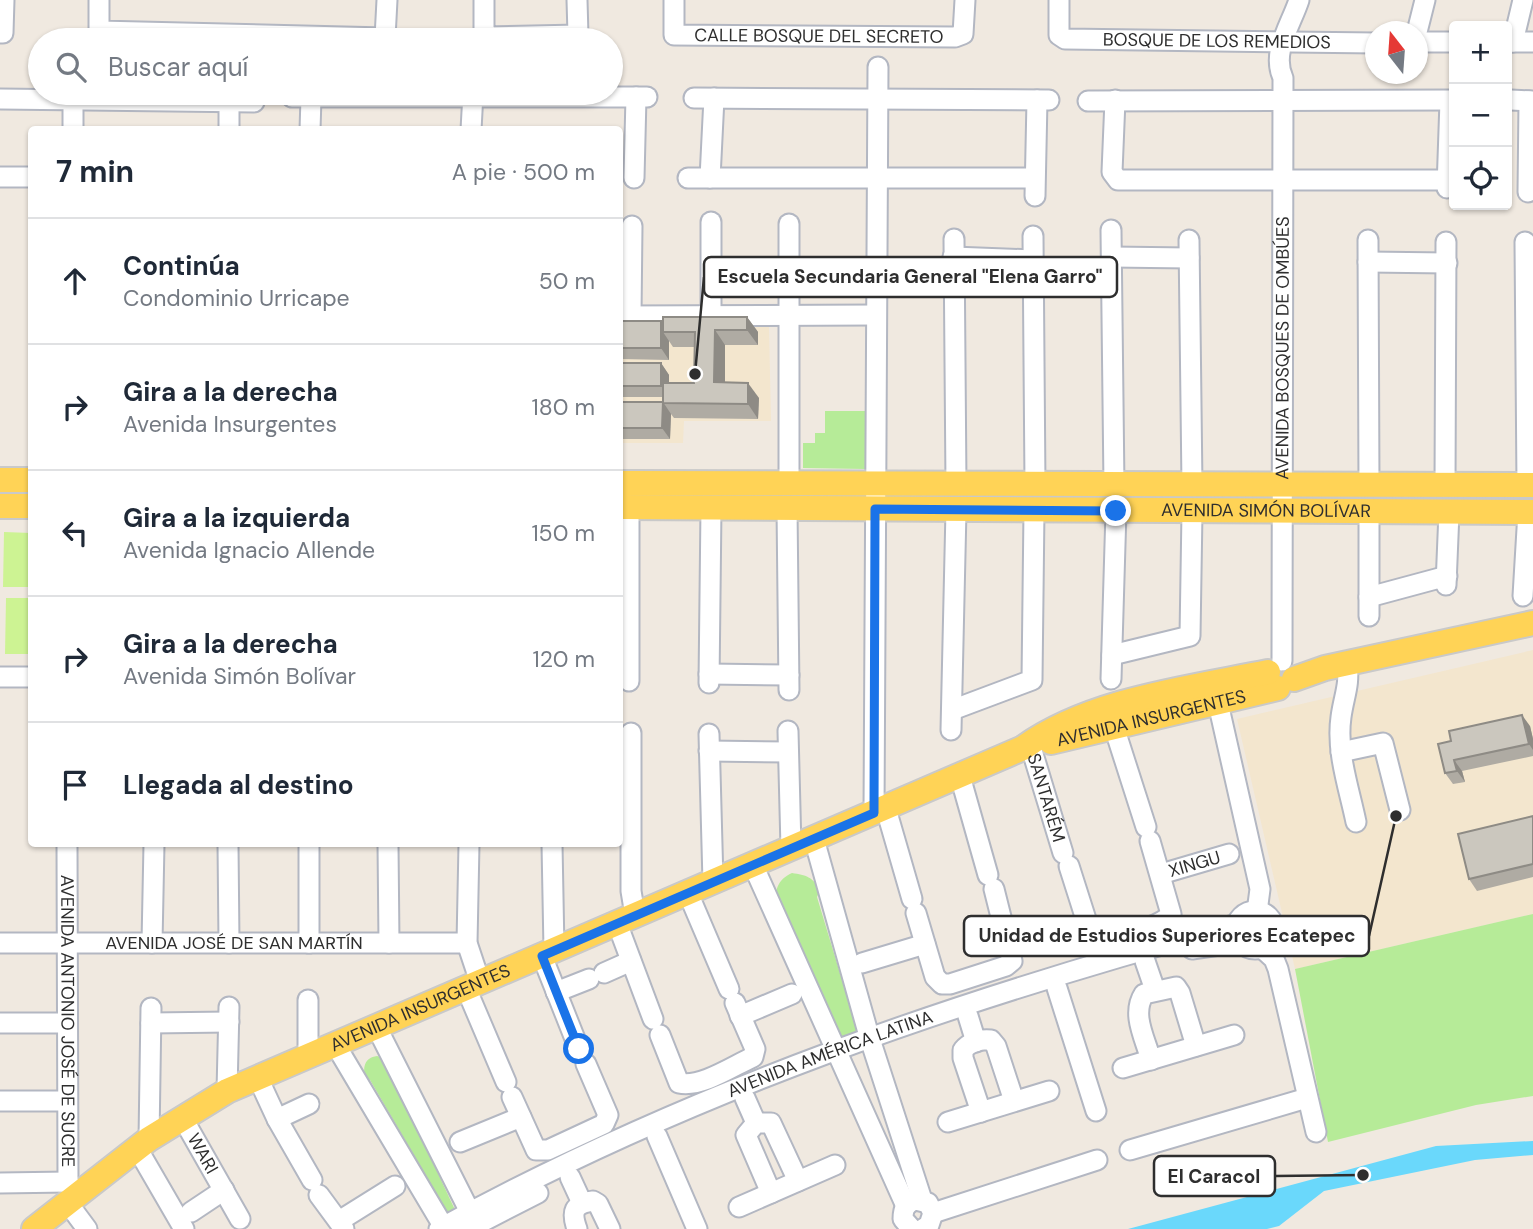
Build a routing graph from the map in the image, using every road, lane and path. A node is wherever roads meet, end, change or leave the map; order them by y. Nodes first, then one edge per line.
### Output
1 (4, 0) edge
2 (99, 0) edge
3 (387, 0) edge
4 (484, 0) edge
5 (577, 0) edge
6 (674, 0) edge
7 (965, 0) edge
8 (1059, 0) edge
9 (1299, 0) edge
10 (1425, 0) edge
11 (1523, 0) edge
12 (1420, 21) edge
13 (99, 28) edge
14 (386, 28) edge
15 (484, 28) edge
16 (578, 28) edge
17 (2, 33) edge
18 (1512, 36) edge
19 (1288, 38) junction
20 (1365, 42) edge
21 (1428, 42) edge
22 (1449, 42) edge
23 (1512, 42) edge
24 (1533, 42) edge
25 (878, 67) dead end
26 (623, 97) edge
27 (28, 98) edge
28 (877, 98) junction
29 (0, 99) edge
30 (1115, 100) junction
31 (1283, 100) junction
32 (1449, 100) edge
33 (1088, 101) dead end
34 (1525, 101) edge
35 (73, 105) edge
36 (229, 105) edge
37 (304, 105) edge
38 (472, 105) edge
39 (73, 126) edge
40 (229, 126) edge
41 (309, 126) edge
42 (471, 126) edge
43 (1449, 147) edge
44 (0, 177) edge
45 (28, 177) edge
46 (877, 177) junction
47 (633, 178) edge
48 (688, 178) dead end
49 (710, 178) junction
50 (1283, 182) junction
51 (1530, 183) edge
52 (711, 222) dead end
53 (789, 224) dead end
54 (632, 226) dead end
55 (1111, 230) dead end
56 (1033, 236) dead end
57 (1368, 240) dead end
58 (1446, 242) dead end
59 (1528, 253) edge
60 (1112, 257) junction
61 (1033, 260) junction
62 (1368, 262) junction
63 (1447, 263) junction
64 (791, 314) junction
65 (876, 315) junction
66 (625, 316) edge
67 (711, 316) junction
68 (0, 480) edge
69 (28, 480) edge
70 (623, 484) edge
71 (789, 484) junction
72 (875, 484) junction
73 (956, 485) junction
74 (1035, 485) junction
75 (1530, 485) edge
76 (1114, 486) junction
77 (1192, 486) junction
78 (1282, 486) junction
79 (1369, 486) junction
80 (1445, 486) junction
81 (672, 495) junction
82 (0, 506) edge
83 (28, 506) edge
84 (624, 507) edge
85 (711, 508) junction
86 (787, 509) junction
87 (875, 509) junction
88 (956, 510) junction
89 (1034, 510) junction
90 (1116, 511) junction
91 (1192, 512) junction
92 (1282, 512) junction
93 (1368, 512) junction
94 (1449, 512) junction
95 (1530, 512) edge
96 (1523, 596) dead end
97 (1533, 623) edge
98 (1112, 655) junction
99 (1336, 665) junction
100 (626, 674) edge
101 (1283, 674) junction
102 (0, 677) edge
103 (28, 677) edge
104 (1111, 678) dead end
105 (1218, 703) junction
106 (1114, 727) junction
107 (788, 731) dead end
108 (627, 745) edge
109 (1028, 747) junction
110 (788, 752) junction
111 (1341, 752) junction
112 (960, 776) junction
113 (1399, 810) dead end
114 (880, 811) junction
115 (1356, 821) dead end
116 (814, 839) junction
117 (67, 847) edge
118 (154, 847) edge
119 (228, 847) edge
120 (309, 847) edge
121 (388, 847) edge
122 (468, 847) edge
123 (552, 847) edge
124 (791, 848) junction
125 (1229, 854) dead end
126 (1066, 859) joint
127 (753, 865) junction
128 (1161, 874) junction
129 (713, 881) junction
130 (688, 893) junction
131 (1257, 912) junction
132 (626, 919) junction
133 (1128, 931) junction
134 (1238, 933) junction
135 (0, 943) edge
136 (68, 943) junction
137 (152, 943) junction
138 (229, 943) junction
139 (309, 943) junction
140 (389, 943) junction
141 (467, 943) junction
142 (925, 944) junction
143 (1262, 948) junction
144 (548, 953) junction
145 (1140, 956) junction
146 (631, 961) junction
147 (862, 963) dead end
148 (978, 975) junction
149 (473, 985) junction
150 (1057, 988) junction
151 (1155, 990) junction
152 (556, 992) junction
153 (792, 994) dead end
154 (985, 998) junction
155 (308, 1000) dead end
156 (735, 1003) junction
157 (968, 1016) junction
158 (0, 1023) edge
159 (67, 1023) junction
160 (376, 1026) junction
161 (1234, 1035) dead end
162 (871, 1042) junction
163 (976, 1042) junction
164 (335, 1044) junction
165 (1196, 1046) junction
166 (836, 1054) junction
167 (308, 1056) junction
168 (1152, 1059) junction
169 (1122, 1068) dead end
170 (723, 1071) junction
171 (258, 1077) junction
172 (227, 1091) junction
173 (1049, 1091) dead end
174 (738, 1094) junction
175 (1307, 1098) junction
176 (0, 1101) edge
177 (67, 1101) junction
178 (1014, 1101) junction
179 (309, 1104) dead end
180 (1096, 1111) dead end
181 (981, 1112) junction
182 (182, 1117) junction
183 (521, 1117) junction
184 (277, 1119) junction
185 (948, 1122) dead end
186 (756, 1123) junction
187 (1316, 1132) dead end
188 (657, 1136) junction
189 (570, 1140) junction
190 (460, 1142) dead end
191 (143, 1144) junction
192 (1130, 1150) dead end
193 (581, 1157) junction
194 (1097, 1160) dead end
195 (835, 1165) dead end
196 (570, 1177) junction
197 (798, 1181) junction
198 (0, 1183) edge
199 (395, 1186) dead end
200 (224, 1190) junction
201 (70, 1193) junction
202 (771, 1193) junction
203 (582, 1203) junction
204 (739, 1207) dead end
205 (240, 1219) dead end
206 (914, 1219) edge
207 (188, 1220) edge
208 (473, 1223) edge
209 (342, 1225) edge
210 (442, 1228) edge
211 (34, 1229) edge
212 (87, 1229) edge
213 (577, 1229) edge
214 (610, 1229) edge
215 (697, 1229) edge

1 - 17 street
2 - 13 street
3 - 14 street
4 - 15 street
5 - 16 street
6 - 7 street, CALLE BOSQUE DEL SECRETO
8 - 19 street, BOSQUE DE LOS REMEDIOS
9 - 19 street, AVENIDA BOSQUES DE OMBÚES
10 - 12 street
11 - 18 street
19 - 20 street, BOSQUE DE LOS REMEDIOS
19 - 31 street, AVENIDA BOSQUES DE OMBÚES
21 - 22 street
23 - 24 street
25 - 28 street
26 - 47 street
27 - 29 street
28 - 46 street
28 - 46 street
28 - 49 street
30 - 31 street
30 - 33 street
30 - 50 street
31 - 32 street
31 - 50 street, AVENIDA BOSQUES DE OMBÚES
34 - 51 street
35 - 39 street
36 - 40 street
37 - 41 street
38 - 42 street
43 - 50 street
44 - 45 street
46 - 49 street
46 - 65 street
48 - 49 street
50 - 78 street, AVENIDA BOSQUES DE OMBÚES
52 - 67 street
53 - 64 street
54 - 66 street
55 - 60 street
56 - 61 street
57 - 62 street
58 - 63 street
59 - 75 street
60 - 76 street
60 - 77 street
61 - 73 street
61 - 74 street
62 - 63 street
62 - 79 street
63 - 80 street
64 - 65 street
64 - 67 street
64 - 71 street
65 - 72 street
66 - 67 street
68 - 69 main road
70 - 81 main road, AVENIDA SIMÓN BOLÍVAR
71 - 72 main road, AVENIDA SIMÓN BOLÍVAR
71 - 81 main road, AVENIDA SIMÓN BOLÍVAR
72 - 73 main road, AVENIDA SIMÓN BOLÍVAR
72 - 87 street
73 - 74 main road, AVENIDA SIMÓN BOLÍVAR
74 - 76 main road, AVENIDA SIMÓN BOLÍVAR
75 - 80 main road, AVENIDA SIMÓN BOLÍVAR
76 - 77 main road, AVENIDA SIMÓN BOLÍVAR
77 - 78 main road, AVENIDA SIMÓN BOLÍVAR
78 - 79 main road, AVENIDA SIMÓN BOLÍVAR
78 - 92 street, AVENIDA BOSQUES DE OMBÚES
79 - 80 main road, AVENIDA SIMÓN BOLÍVAR
81 - 84 main road, AVENIDA SIMÓN BOLÍVAR
81 - 85 main road, AVENIDA SIMÓN BOLÍVAR
82 - 83 main road
84 - 100 street
85 - 86 main road, AVENIDA SIMÓN BOLÍVAR
85 - 86 street
86 - 87 main road, AVENIDA SIMÓN BOLÍVAR
87 - 88 main road, AVENIDA SIMÓN BOLÍVAR
87 - 114 street
88 - 89 main road, AVENIDA SIMÓN BOLÍVAR
88 - 89 street
89 - 90 main road, AVENIDA SIMÓN BOLÍVAR
90 - 91 main road, AVENIDA SIMÓN BOLÍVAR
90 - 98 street
91 - 92 main road, AVENIDA SIMÓN BOLÍVAR
91 - 98 street
92 - 93 main road, AVENIDA SIMÓN BOLÍVAR
92 - 101 street, AVENIDA BOSQUES DE OMBÚES
93 - 94 main road, AVENIDA SIMÓN BOLÍVAR
93 - 94 street
94 - 95 main road, AVENIDA SIMÓN BOLÍVAR
95 - 96 street
97 - 99 main road, AVENIDA INSURGENTES
98 - 104 street
99 - 101 main road, AVENIDA INSURGENTES
99 - 111 street
101 - 105 main road, AVENIDA INSURGENTES
101 - 109 main road, AVENIDA INSURGENTES
102 - 103 street
105 - 106 main road, AVENIDA INSURGENTES
105 - 131 street
106 - 109 main road, AVENIDA INSURGENTES
106 - 128 street, XINGU
107 - 110 street
108 - 132 street
109 - 112 main road, AVENIDA INSURGENTES
109 - 126 street, SANTARÉM
110 - 124 street
110 - 129 street
111 - 113 street
111 - 115 street
112 - 114 main road, AVENIDA INSURGENTES
112 - 148 street
114 - 116 main road, AVENIDA INSURGENTES
114 - 142 street
116 - 124 main road, AVENIDA INSURGENTES
116 - 162 street
117 - 136 street, AVENIDA ANTONIO JOSÉ DE SUCRE
118 - 137 street
119 - 138 street
120 - 139 street
121 - 140 street
122 - 141 street
123 - 144 street
124 - 127 main road, AVENIDA INSURGENTES
125 - 128 street, XINGU
126 - 133 street, XINGU
127 - 129 main road, AVENIDA INSURGENTES
127 - 166 street
128 - 133 street, XINGU
129 - 130 main road, AVENIDA INSURGENTES
130 - 132 main road, AVENIDA INSURGENTES
130 - 156 street
131 - 134 street, AVENIDA AMÉRICA LATINA
131 - 143 street
132 - 144 main road, AVENIDA INSURGENTES
132 - 146 street
133 - 145 street
134 - 143 street
134 - 145 street, AVENIDA AMÉRICA LATINA
135 - 136 street, AVENIDA JOSÉ DE SAN MARTÍN
136 - 137 street, AVENIDA JOSÉ DE SAN MARTÍN
136 - 159 street, AVENIDA ANTONIO JOSÉ DE SUCRE
137 - 138 street, AVENIDA JOSÉ DE SAN MARTÍN
138 - 139 street, AVENIDA JOSÉ DE SAN MARTÍN
139 - 140 street, AVENIDA JOSÉ DE SAN MARTÍN
140 - 141 street, AVENIDA JOSÉ DE SAN MARTÍN
141 - 149 street
142 - 147 street
142 - 148 street
143 - 175 street
144 - 149 main road, AVENIDA INSURGENTES
144 - 152 street
145 - 150 street, AVENIDA AMÉRICA LATINA
145 - 151 street
145 - 154 street, AVENIDA AMÉRICA LATINA
146 - 152 street
146 - 170 street
148 - 154 street
149 - 160 main road, AVENIDA INSURGENTES
149 - 183 street
150 - 157 street, AVENIDA AMÉRICA LATINA
150 - 180 street
151 - 165 street
151 - 168 street
152 - 189 street
153 - 156 street
154 - 162 street, AVENIDA AMÉRICA LATINA
155 - 167 street
156 - 170 street
157 - 162 street, AVENIDA AMÉRICA LATINA
157 - 163 street
158 - 159 street
159 - 177 street, AVENIDA ANTONIO JOSÉ DE SUCRE
160 - 164 main road, AVENIDA INSURGENTES
160 - 208 street
161 - 165 street
162 - 166 street, AVENIDA AMÉRICA LATINA
162 - 206 street
163 - 178 street
163 - 181 street
164 - 167 main road, AVENIDA INSURGENTES
164 - 210 street
165 - 168 street
166 - 174 street, AVENIDA AMÉRICA LATINA
166 - 206 street
167 - 171 main road, AVENIDA INSURGENTES
168 - 169 street
170 - 174 street
171 - 172 main road, AVENIDA INSURGENTES
171 - 184 street
172 - 182 main road, AVENIDA INSURGENTES
172 - 191 street
173 - 178 street
174 - 186 street
174 - 188 street, AVENIDA AMÉRICA LATINA
174 - 193 street, AVENIDA AMÉRICA LATINA
175 - 187 street
175 - 192 street
176 - 177 street
177 - 201 street, AVENIDA ANTONIO JOSÉ DE SUCRE
178 - 181 street
179 - 184 street
181 - 185 street
182 - 191 main road, AVENIDA INSURGENTES
182 - 200 street, WARI
183 - 189 street
183 - 190 street
184 - 209 street
186 - 197 street
186 - 202 street
188 - 196 street, AVENIDA AMÉRICA LATINA
188 - 215 street
189 - 193 street
191 - 201 main road, AVENIDA INSURGENTES
191 - 207 street
193 - 208 street, AVENIDA AMÉRICA LATINA
194 - 206 street
195 - 197 street
196 - 203 street
196 - 208 street, AVENIDA AMÉRICA LATINA
197 - 202 street
198 - 201 street
199 - 209 street
200 - 205 street, WARI
200 - 207 street, WARI
201 - 211 main road, AVENIDA INSURGENTES
201 - 212 street
202 - 204 street
203 - 213 street
203 - 214 street
208 - 210 street, AVENIDA AMÉRICA LATINA

